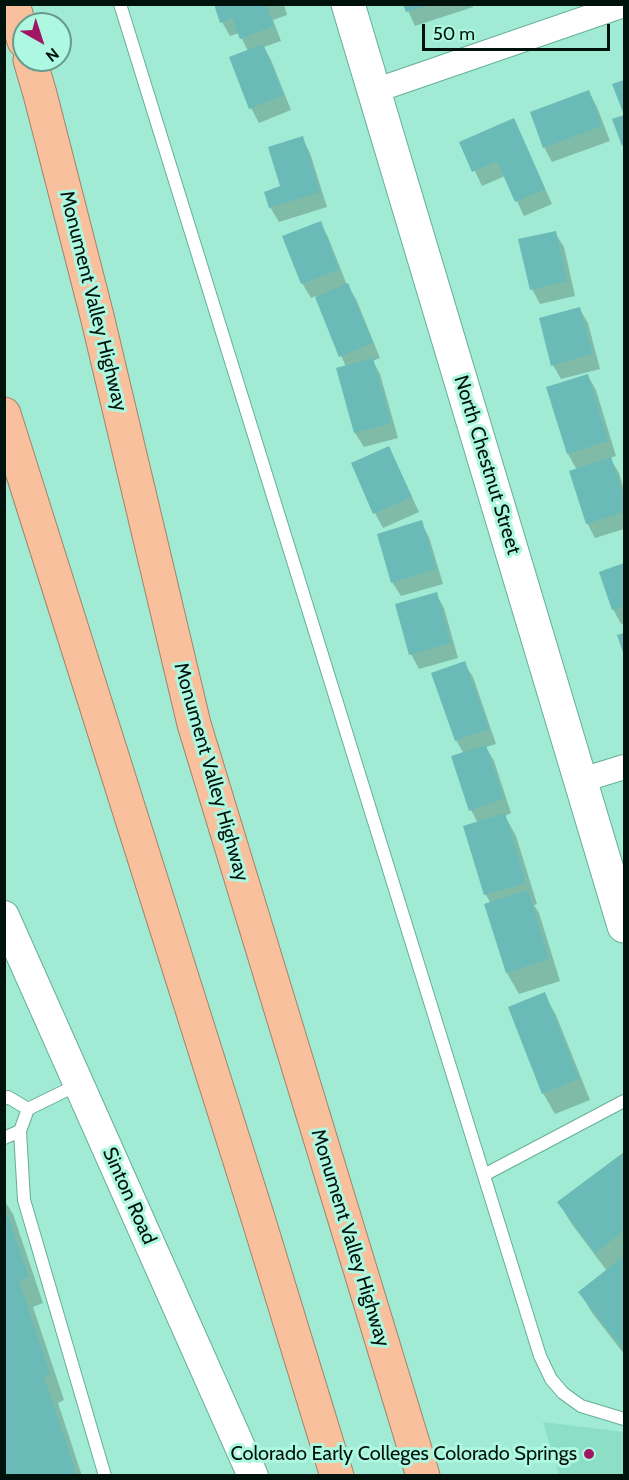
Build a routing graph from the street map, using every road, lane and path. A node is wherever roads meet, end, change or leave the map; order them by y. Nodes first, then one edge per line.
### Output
1 (120, 4) edge
2 (348, 4) edge
3 (624, 5) edge
4 (34, 72) edge
5 (374, 91) junction
6 (4, 414) edge
7 (624, 767) edge
8 (582, 780) junction
9 (4, 916) edge
10 (624, 926) edge
11 (79, 1084) junction
12 (4, 1099) edge
13 (624, 1101) edge
14 (28, 1109) junction
15 (20, 1131) junction
16 (4, 1138) edge
17 (484, 1175) junction
18 (624, 1419) edge
19 (105, 1476) edge
20 (253, 1476) edge
21 (337, 1476) edge
22 (423, 1476) edge

1 - 17 lane
2 - 5 main road, North Chestnut Street
3 - 5 street
4 - 22 highway, Monument Valley Highway
5 - 8 main road, North Chestnut Street
6 - 21 highway
7 - 8 street
8 - 10 main road, North Chestnut Street
9 - 11 street, Sinton Road
11 - 14 lane
11 - 20 street, Sinton Road
12 - 14 lane
13 - 17 lane
14 - 15 lane
15 - 16 lane
15 - 19 lane
17 - 18 lane

